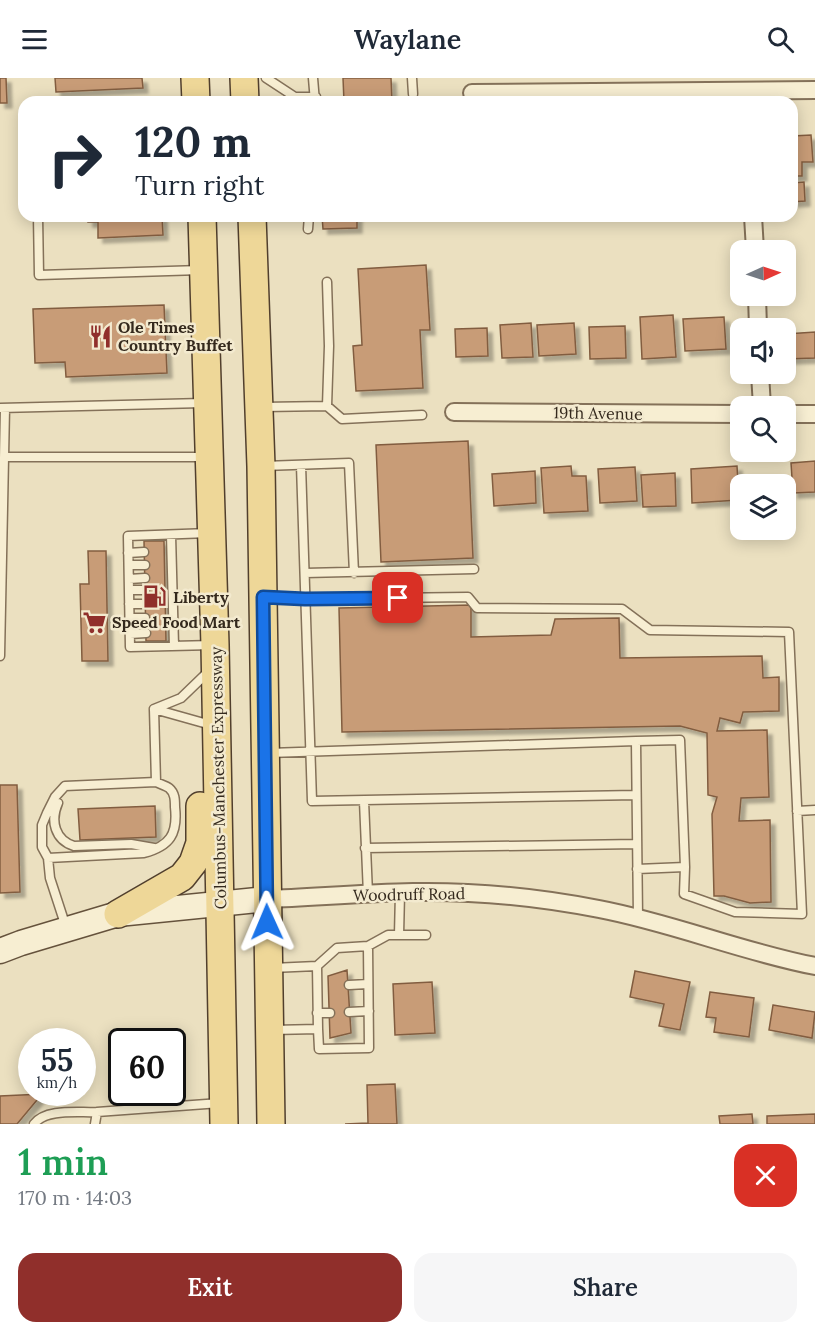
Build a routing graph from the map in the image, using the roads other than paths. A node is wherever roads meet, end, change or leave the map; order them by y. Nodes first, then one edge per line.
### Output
1 (195, 78) edge
2 (244, 78) edge
3 (266, 78) edge
4 (313, 78) edge
5 (412, 78) edge
6 (747, 90) edge
7 (815, 90) edge
8 (472, 93) dead end
9 (413, 94) dead end
10 (196, 96) edge
11 (245, 96) edge
12 (287, 96) edge
13 (316, 96) edge
14 (38, 222) edge
15 (202, 222) edge
16 (252, 222) edge
17 (309, 222) edge
18 (753, 222) edge
19 (308, 229) dead end
20 (754, 240) edge
21 (204, 270) junction
22 (327, 282) dead end
23 (209, 403) junction
24 (327, 406) junction
25 (260, 407) junction
26 (3, 408) edge
27 (454, 412) dead end
28 (730, 414) edge
29 (796, 414) edge
30 (815, 414) edge
31 (422, 416) dead end
32 (4, 457) junction
33 (210, 457) junction
34 (301, 465) junction
35 (261, 466) junction
36 (212, 533) junction
37 (171, 535) junction
38 (144, 552) dead end
39 (128, 553) junction
40 (129, 565) junction
41 (145, 565) dead end
42 (474, 569) dead end
43 (304, 573) junction
44 (354, 573) junction
45 (145, 578) dead end
46 (129, 579) junction
47 (145, 590) dead end
48 (129, 591) junction
49 (263, 597) junction
50 (305, 599) junction
51 (129, 604) junction
52 (145, 604) dead end
53 (130, 618) junction
54 (146, 618) dead end
55 (146, 633) dead end
56 (130, 634) junction
57 (174, 646) junction
58 (215, 655) junction
59 (0, 656) edge
60 (154, 709) junction
61 (217, 729) junction
62 (636, 741) junction
63 (310, 752) junction
64 (266, 753) junction
65 (156, 782) junction
66 (65, 786) junction
67 (636, 795) junction
68 (364, 801) junction
69 (815, 810) edge
70 (797, 811) junction
71 (637, 843) junction
72 (366, 848) junction
73 (159, 849) junction
74 (48, 858) junction
75 (684, 867) junction
76 (637, 869) junction
77 (400, 893) junction
78 (368, 894) junction
79 (267, 899) junction
80 (220, 904) junction
81 (118, 914) junction
82 (638, 917) junction
83 (67, 929) junction
84 (399, 935) junction
85 (426, 935) dead end
86 (368, 946) junction
87 (0, 951) edge
88 (317, 966) junction
89 (815, 966) edge
90 (268, 968) junction
91 (368, 984) junction
92 (349, 985) dead end
93 (317, 986) junction
94 (327, 986) dead end
95 (369, 1011) junction
96 (350, 1012) dead end
97 (317, 1013) junction
98 (330, 1013) dead end
99 (318, 1029) junction
100 (269, 1031) junction
101 (97, 1112) junction
102 (224, 1113) edge
103 (34, 1124) edge
104 (95, 1124) edge
105 (271, 1124) edge

1 - 10 main road
2 - 11 main road
3 - 12 lane
4 - 13 lane
5 - 9 lane
6 - 7 street
6 - 8 street
14 - 21 lane
15 - 21 main road, Columbus-Manchester Expressway
16 - 25 main road
17 - 19 lane
18 - 20 street
21 - 23 main road, Columbus-Manchester Expressway
22 - 24 lane
23 - 26 lane
23 - 33 main road, Columbus-Manchester Expressway
24 - 25 lane
24 - 31 lane
25 - 35 main road
26 - 32 lane
27 - 28 street, 19th Avenue
29 - 30 street
32 - 33 lane
32 - 59 lane
33 - 36 main road, Columbus-Manchester Expressway
34 - 35 lane
34 - 43 lane
34 - 44 lane
35 - 49 main road
36 - 37 lane
36 - 58 main road, Columbus-Manchester Expressway
37 - 39 lane
37 - 57 lane
38 - 39 lane
39 - 40 lane
40 - 41 lane
40 - 46 lane
42 - 44 lane
43 - 44 lane
43 - 50 lane
45 - 46 lane
46 - 48 lane
47 - 48 lane
48 - 51 lane
49 - 50 lane
49 - 64 main road
50 - 63 lane
50 - 70 lane
51 - 52 lane
51 - 53 lane
53 - 54 lane
53 - 56 lane
55 - 56 lane
56 - 57 lane
57 - 58 lane
58 - 60 lane
58 - 61 main road, Columbus-Manchester Expressway
60 - 61 lane
60 - 65 lane
61 - 80 main road, Columbus-Manchester Expressway
61 - 81 main road
62 - 63 lane
62 - 67 lane
62 - 75 lane
63 - 64 lane
63 - 68 lane
64 - 79 main road
65 - 66 lane
65 - 73 lane
66 - 73 lane
66 - 74 lane
67 - 68 lane
67 - 71 lane
68 - 72 lane
69 - 70 lane
70 - 75 lane
71 - 72 lane
71 - 76 lane
72 - 78 lane
73 - 74 lane
74 - 83 lane
75 - 76 lane
76 - 82 lane
77 - 78 street, Woodruff Road
77 - 82 street, Woodruff Road
77 - 84 lane
78 - 79 street, Woodruff Road
79 - 80 street, Woodruff Road
79 - 90 main road
80 - 81 street, Woodruff Road
80 - 102 main road, Columbus-Manchester Expressway
81 - 83 street, Woodruff Road
82 - 89 street, Woodruff Road
83 - 87 street, Woodruff Road
84 - 85 lane
84 - 86 lane
86 - 88 lane
86 - 91 lane
88 - 90 lane
88 - 93 lane
90 - 100 main road
91 - 92 lane
91 - 95 lane
93 - 94 lane
93 - 97 lane
95 - 96 lane
95 - 99 lane
97 - 98 lane
97 - 99 lane
99 - 100 lane
100 - 105 main road
101 - 102 lane
101 - 103 lane
101 - 104 lane

